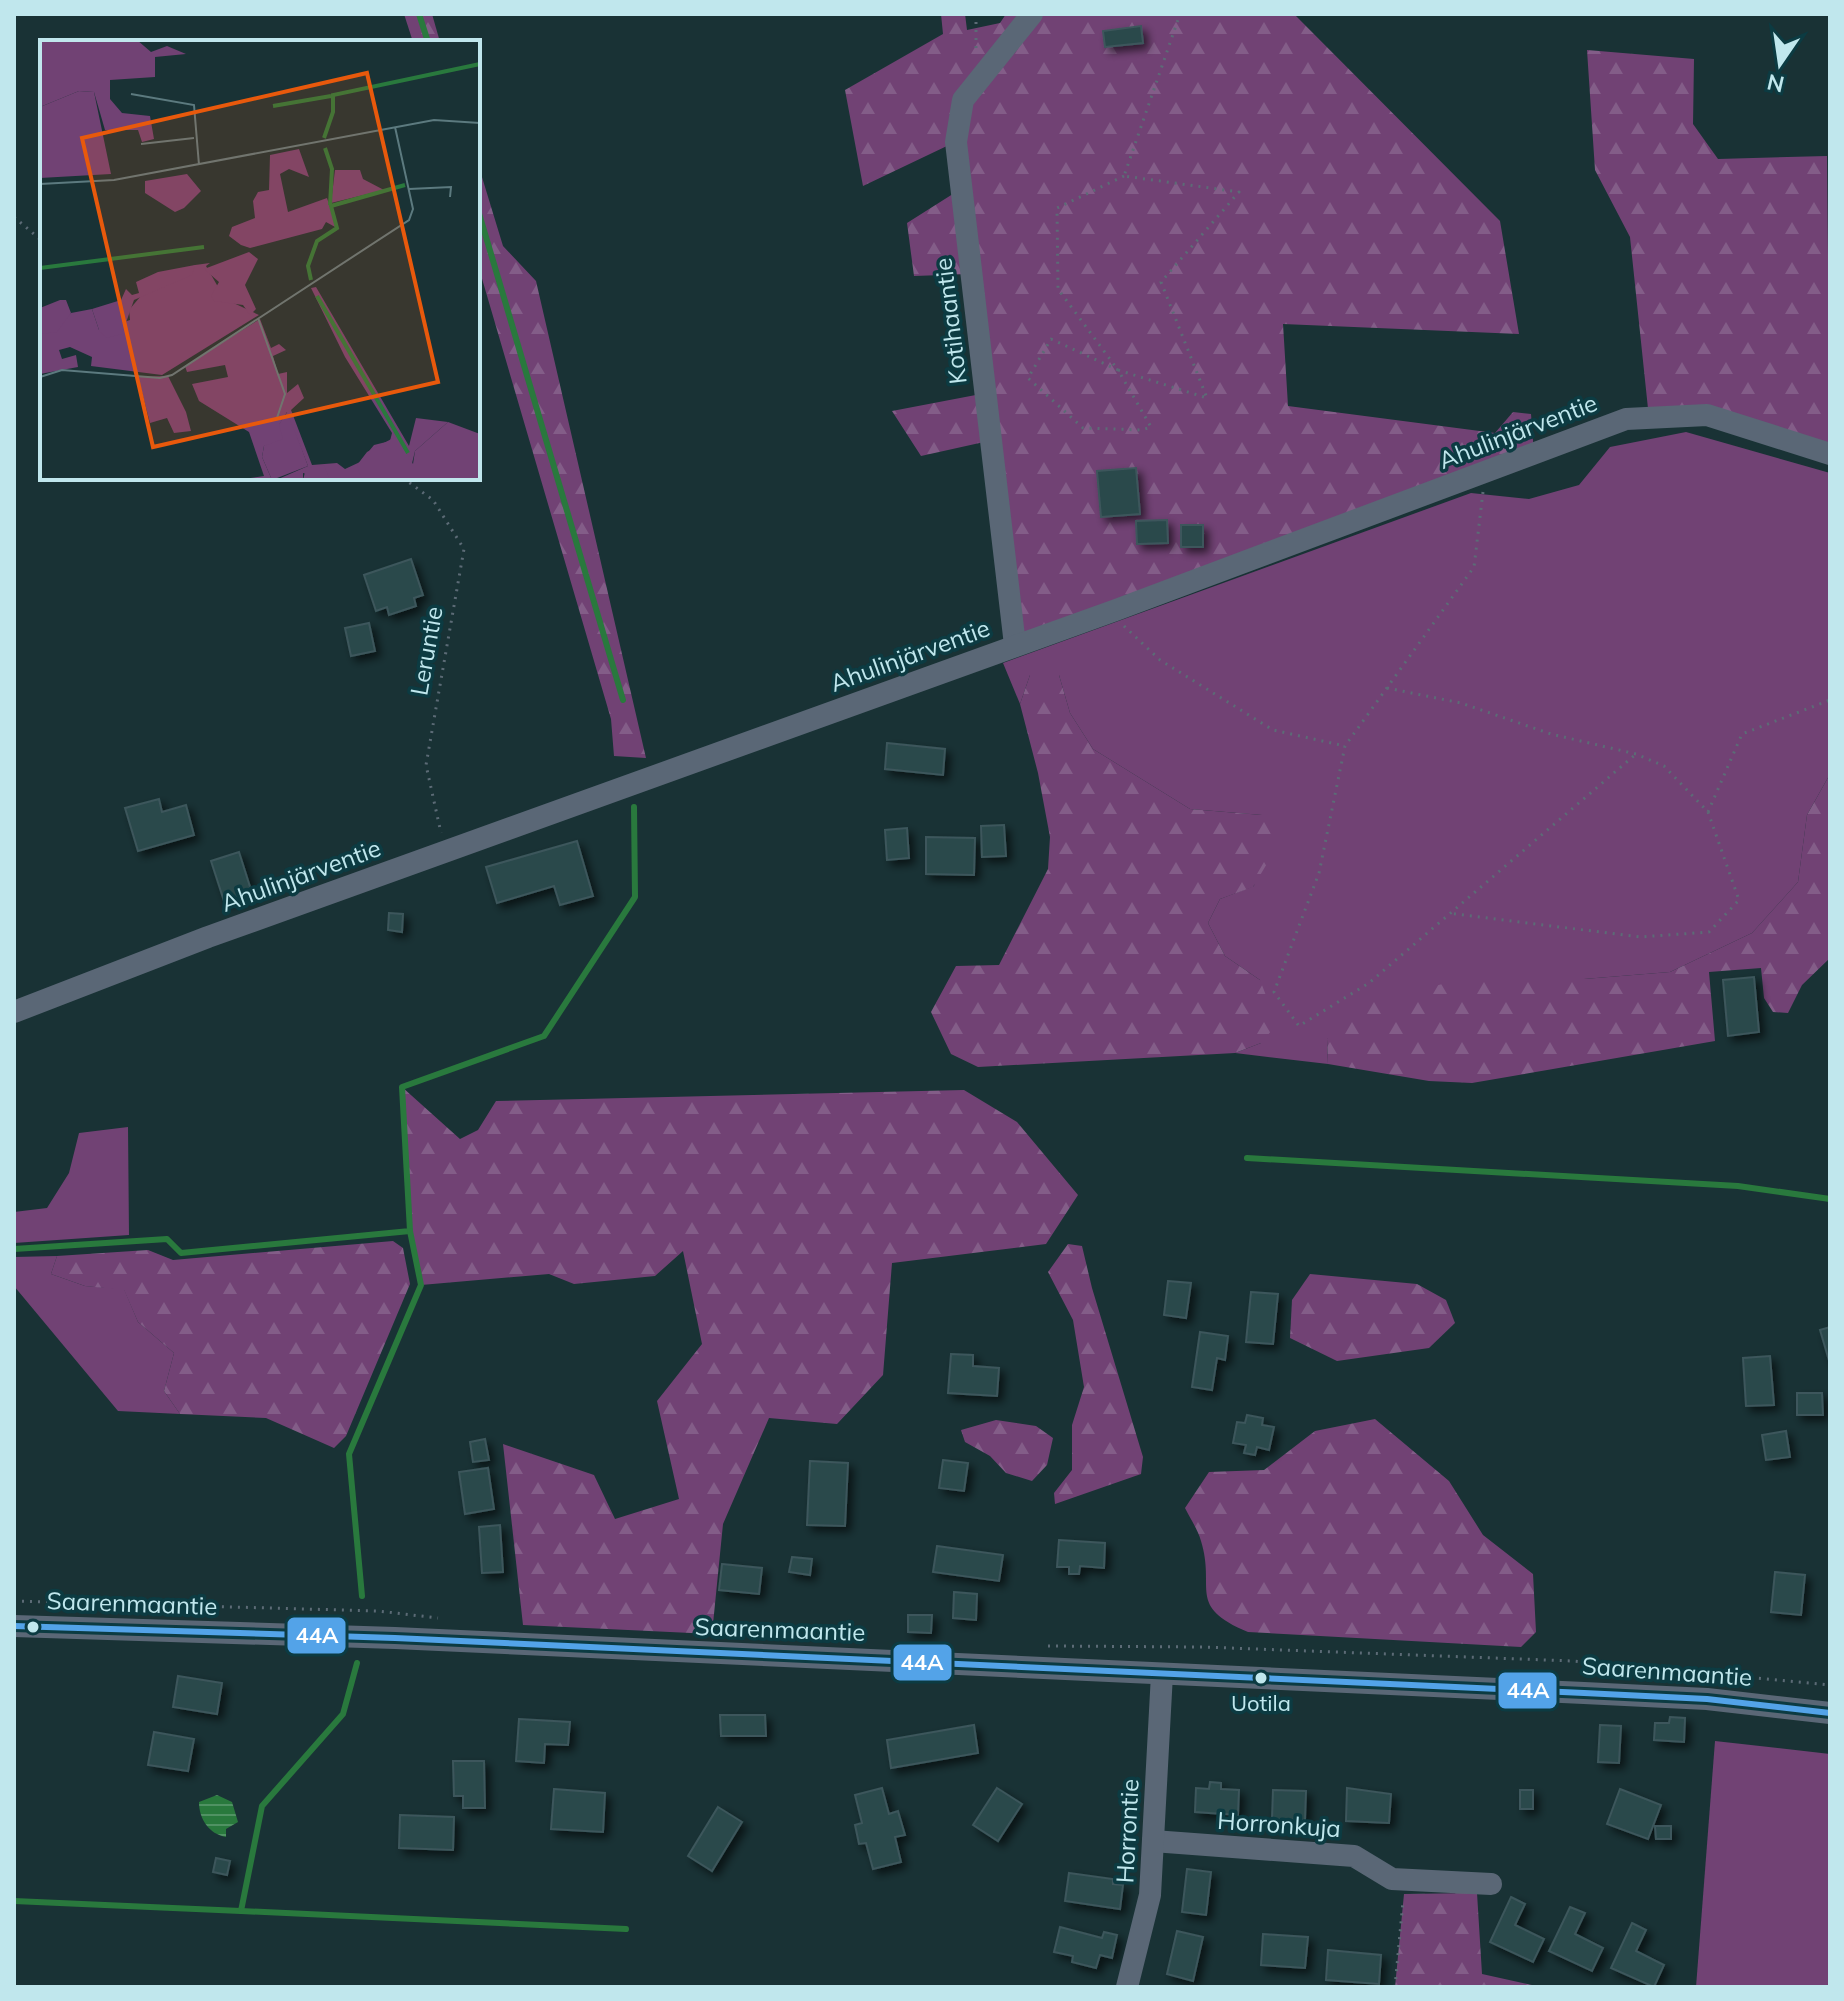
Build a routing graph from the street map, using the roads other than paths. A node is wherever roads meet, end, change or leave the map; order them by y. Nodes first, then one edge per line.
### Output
1 (1032, 14) edge
2 (1830, 454) edge
3 (1015, 645) junction
4 (14, 1012) edge
5 (14, 1626) edge
6 (1162, 1674) junction
7 (1830, 1713) edge
8 (1153, 1841) junction
9 (1491, 1884) dead end
10 (1127, 1987) edge

1 - 3 street, Kotihaantie
2 - 3 street, Ahulinjärventie
3 - 4 street, Ahulinjärventie
5 - 6 street, Saarenmaantie
6 - 7 street, Saarenmaantie
6 - 8 street, Horrontie
8 - 9 street, Horronkuja
8 - 10 street, Horrontie

